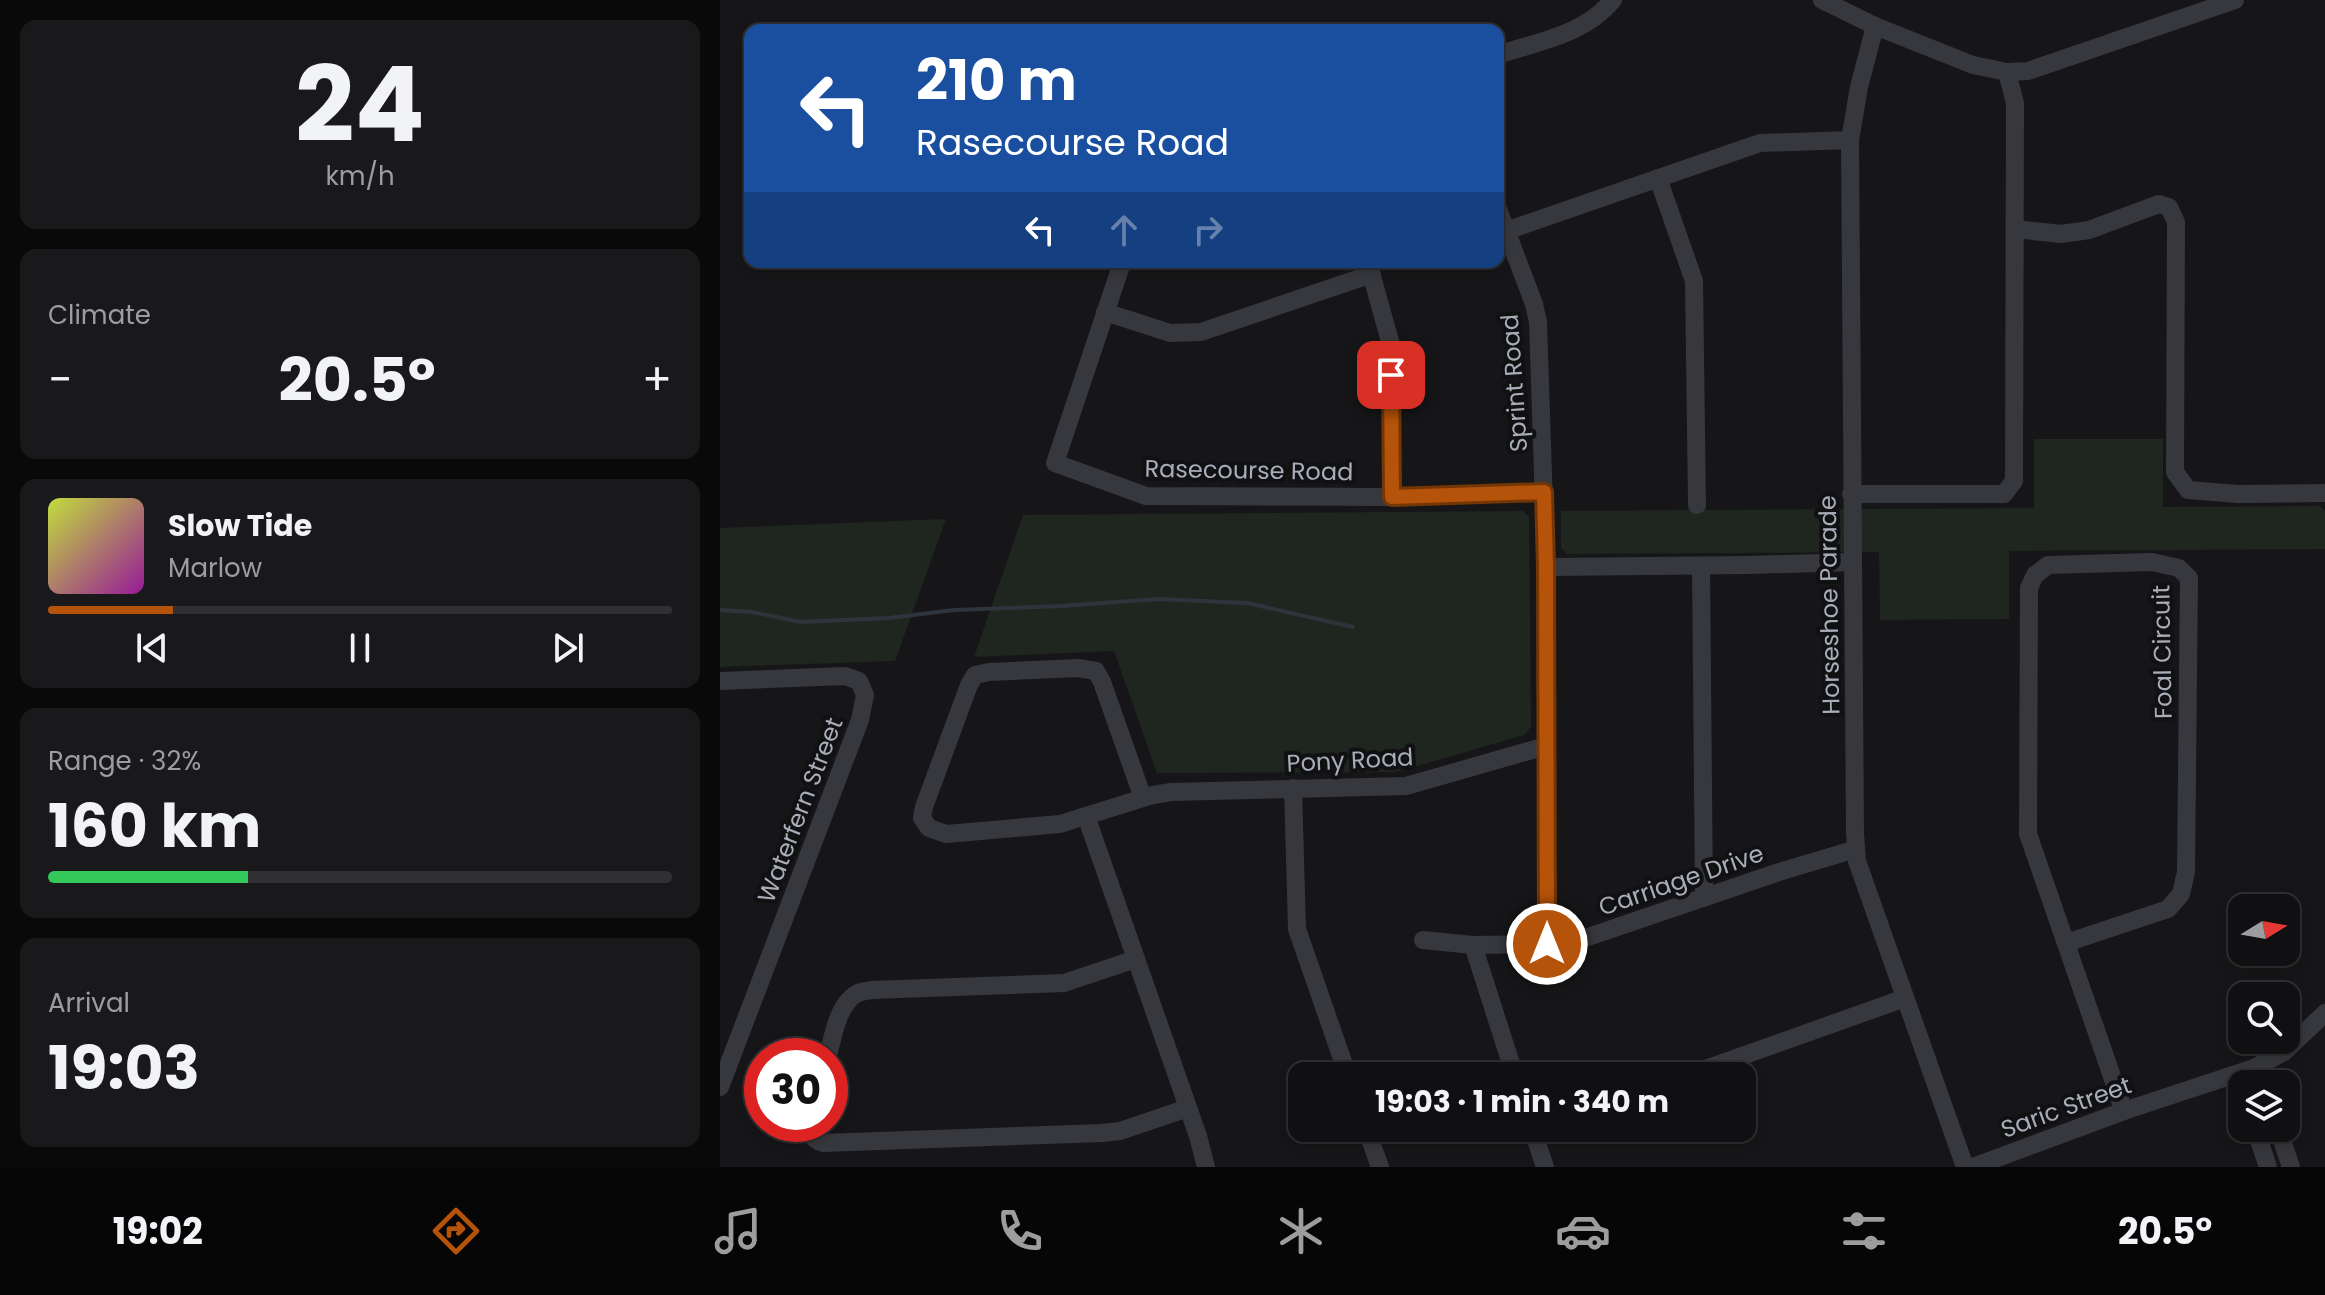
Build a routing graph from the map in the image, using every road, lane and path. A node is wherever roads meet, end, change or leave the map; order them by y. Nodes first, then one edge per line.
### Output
1 (1613, 0) edge
2 (2235, 0) edge
3 (1829, 1) edge
4 (2206, 5) edge
5 (1875, 26) junction
6 (1504, 53) edge
7 (2007, 72) junction
8 (1850, 140) junction
9 (1658, 178) junction
10 (1504, 226) edge
11 (2015, 229) junction
12 (1506, 231) junction
13 (1370, 268) edge
14 (1120, 269) dead end
15 (1105, 312) junction
16 (1544, 492) junction
17 (2325, 493) edge
18 (1851, 494) junction
19 (1392, 497) junction
20 (1697, 505) dead end
21 (1852, 562) junction
22 (1701, 566) junction
23 (1546, 567) junction
24 (720, 681) edge
25 (1546, 746) junction
26 (1293, 788) junction
27 (1148, 796) junction
28 (1086, 816) junction
29 (1856, 849) junction
30 (1704, 898) junction
31 (1423, 940) dead end
32 (2066, 943) junction
33 (1547, 944) junction
34 (1473, 945) junction
35 (1136, 959) junction
36 (1905, 998) junction
37 (2325, 1013) edge
38 (833, 1038) edge
39 (1343, 1062) edge
40 (1511, 1062) edge
41 (1725, 1062) edge
42 (2260, 1070) edge
43 (2228, 1082) edge
44 (720, 1087) edge
45 (1188, 1108) junction
46 (2124, 1111) junction
47 (820, 1142) edge
48 (1371, 1142) edge
49 (1538, 1142) edge
50 (2260, 1142) edge
51 (2283, 1142) edge
52 (1206, 1167) edge
53 (1380, 1167) edge
54 (1545, 1167) edge
55 (1965, 1167) edge
56 (1973, 1167) edge
57 (2268, 1167) edge
58 (2291, 1167) edge

1 - 6 street
2 - 4 street
3 - 5 street
4 - 7 street
5 - 7 street
5 - 8 street, Horseshoe Parade
7 - 11 street
8 - 9 street
8 - 18 street, Horseshoe Parade
9 - 12 street
9 - 20 street
10 - 12 street, Sprint Road
11 - 17 street
11 - 18 street
12 - 16 street, Sprint Road
13 - 15 street
13 - 19 street
14 - 15 street
15 - 19 street, Rasecourse Road
16 - 19 street, Rasecourse Road
16 - 23 street, Sprint Road
18 - 21 street, Horseshoe Parade
21 - 22 street
21 - 29 street, Horseshoe Parade
22 - 23 street
22 - 30 street
23 - 25 street, Sprint Road
24 - 44 street, Waterfern Street
25 - 26 street, Pony Road
25 - 33 street, Sprint Road
26 - 27 street, Pony Road
26 - 39 street
27 - 28 street, Pony Road
27 - 28 street, Pony Road
28 - 35 street
29 - 30 street, Carriage Drive
29 - 36 street, Horseshoe Parade
30 - 33 street, Carriage Drive
31 - 34 street, Carriage Drive
32 - 32 street, Foal Circuit
32 - 46 street, Foal Circuit
33 - 34 street, Carriage Drive
34 - 40 street
35 - 38 street
35 - 45 street
36 - 41 street
36 - 55 street, Horseshoe Parade
37 - 42 street, Saric Street
43 - 46 street, Saric Street
45 - 47 street
45 - 52 street
46 - 56 street, Saric Street
48 - 53 street
49 - 54 street
50 - 57 street
51 - 58 street

